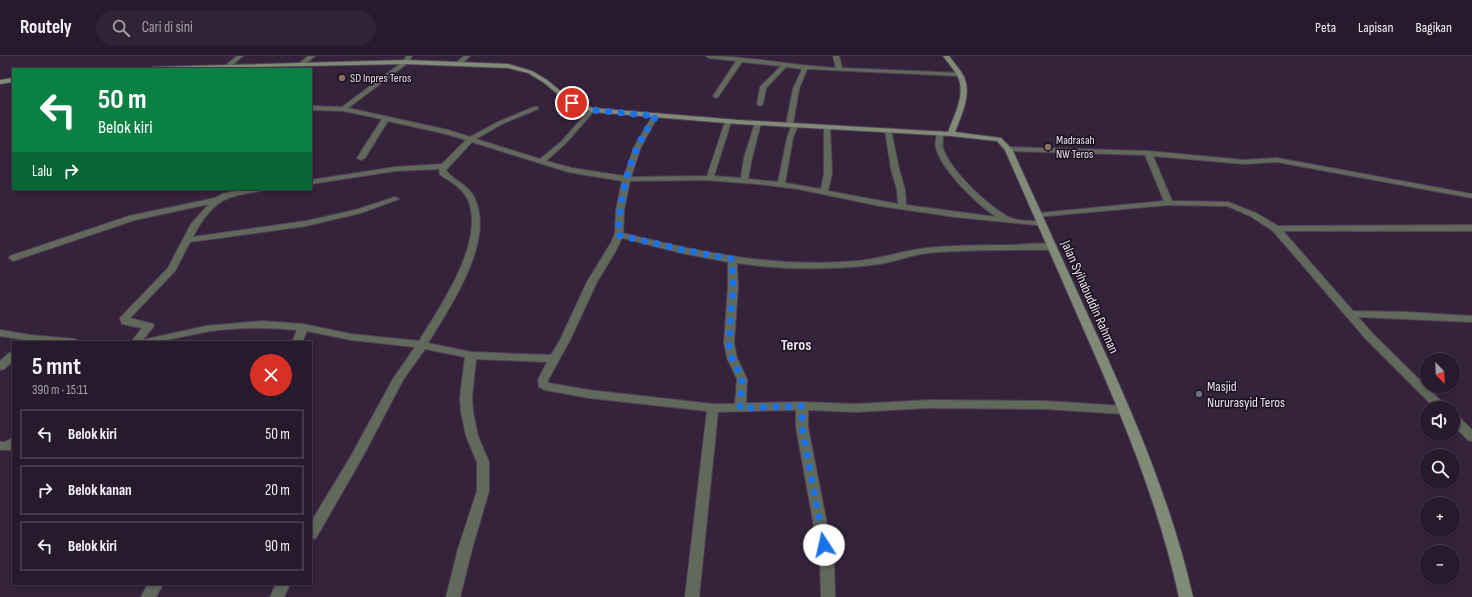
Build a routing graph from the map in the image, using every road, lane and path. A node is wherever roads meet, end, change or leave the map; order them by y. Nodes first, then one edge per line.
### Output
1 (240, 56) edge
2 (312, 56) edge
3 (467, 56) edge
4 (709, 56) edge
5 (836, 56) edge
6 (946, 56) edge
7 (408, 59) edge
8 (740, 60) junction
9 (459, 63) junction
10 (302, 64) junction
11 (785, 65) junction
12 (228, 66) junction
13 (178, 68) edge
14 (805, 68) junction
15 (840, 70) junction
16 (959, 74) junction
17 (12, 80) edge
18 (0, 82) edge
19 (716, 96) dead end
20 (760, 104) dead end
21 (312, 108) edge
22 (536, 108) dead end
23 (343, 109) junction
24 (592, 110) junction
25 (656, 116) junction
26 (386, 118) junction
27 (728, 122) junction
28 (758, 123) junction
29 (792, 125) junction
30 (827, 127) junction
31 (888, 130) junction
32 (940, 133) junction
33 (951, 134) junction
34 (471, 139) junction
35 (1008, 149) junction
36 (1148, 153) junction
37 (361, 158) dead end
38 (541, 162) junction
39 (444, 166) junction
40 (710, 178) junction
41 (626, 179) junction
42 (744, 181) junction
43 (312, 182) edge
44 (781, 185) junction
45 (252, 190) edge
46 (824, 192) junction
47 (1472, 196) edge
48 (395, 199) dead end
49 (217, 200) junction
50 (1169, 203) junction
51 (902, 207) junction
52 (1040, 219) junction
53 (1012, 221) junction
54 (1472, 228) edge
55 (1276, 229) junction
56 (618, 235) junction
57 (187, 240) junction
58 (1053, 247) junction
59 (13, 258) dead end
60 (732, 259) junction
61 (1350, 314) junction
62 (1472, 319) edge
63 (303, 327) junction
64 (0, 333) edge
65 (28, 340) edge
66 (52, 341) edge
67 (137, 341) edge
68 (151, 341) edge
69 (297, 341) edge
70 (422, 345) junction
71 (472, 355) junction
72 (12, 356) edge
73 (554, 359) junction
74 (0, 367) edge
75 (1435, 401) edge
76 (802, 406) junction
77 (713, 408) junction
78 (740, 408) junction
79 (1124, 410) junction
80 (1460, 425) edge
81 (1472, 437) edge
82 (312, 532) edge
83 (155, 585) edge
84 (283, 585) edge
85 (148, 597) edge
86 (277, 597) edge
87 (453, 597) edge
88 (692, 597) edge
89 (828, 597) edge
90 (1186, 597) edge

1 - 12 street
2 - 10 street
3 - 9 street
4 - 8 street
5 - 15 street
6 - 16 street
7 - 9 street
7 - 10 street
7 - 23 street
8 - 11 street
8 - 19 street
9 - 24 street
10 - 12 street
11 - 14 street
11 - 20 street
12 - 13 street
14 - 15 street
14 - 29 street
15 - 16 street
16 - 33 street
17 - 18 street
21 - 23 street
22 - 34 street
23 - 26 street
24 - 25 street
24 - 38 street
25 - 27 street
25 - 41 street
26 - 34 street
26 - 37 street
27 - 28 street
27 - 40 street
28 - 29 street
28 - 42 street
29 - 30 street
29 - 44 street
30 - 31 street
30 - 46 street
31 - 32 street
31 - 51 street
32 - 33 street
32 - 53 street
33 - 35 street
34 - 38 street
34 - 39 street
35 - 36 street
35 - 52 street, Jalan Syihabuddin Rahman
36 - 47 street
36 - 50 street
38 - 41 street
39 - 43 street
39 - 70 street
40 - 41 street
40 - 42 street
41 - 56 street
42 - 44 street
44 - 46 street
45 - 49 street
46 - 51 street
48 - 57 street
49 - 57 street
49 - 59 street
50 - 52 street
50 - 55 street
51 - 53 street
52 - 53 street
52 - 58 street, Jalan Syihabuddin Rahman
54 - 55 street
55 - 61 street
56 - 60 street
56 - 73 street
57 - 67 street
58 - 60 street
58 - 79 street, Jalan Syihabuddin Rahman
60 - 78 street
61 - 62 street
61 - 75 street
63 - 68 street
63 - 69 street
63 - 70 street
64 - 65 street
65 - 66 street
70 - 71 street
70 - 82 street
71 - 73 street
71 - 87 street
72 - 74 street
73 - 77 street
76 - 78 street
76 - 79 street
76 - 89 street
77 - 78 street
77 - 88 street
79 - 90 street, Jalan Syihabuddin Rahman
80 - 81 street
83 - 85 street
84 - 86 street

